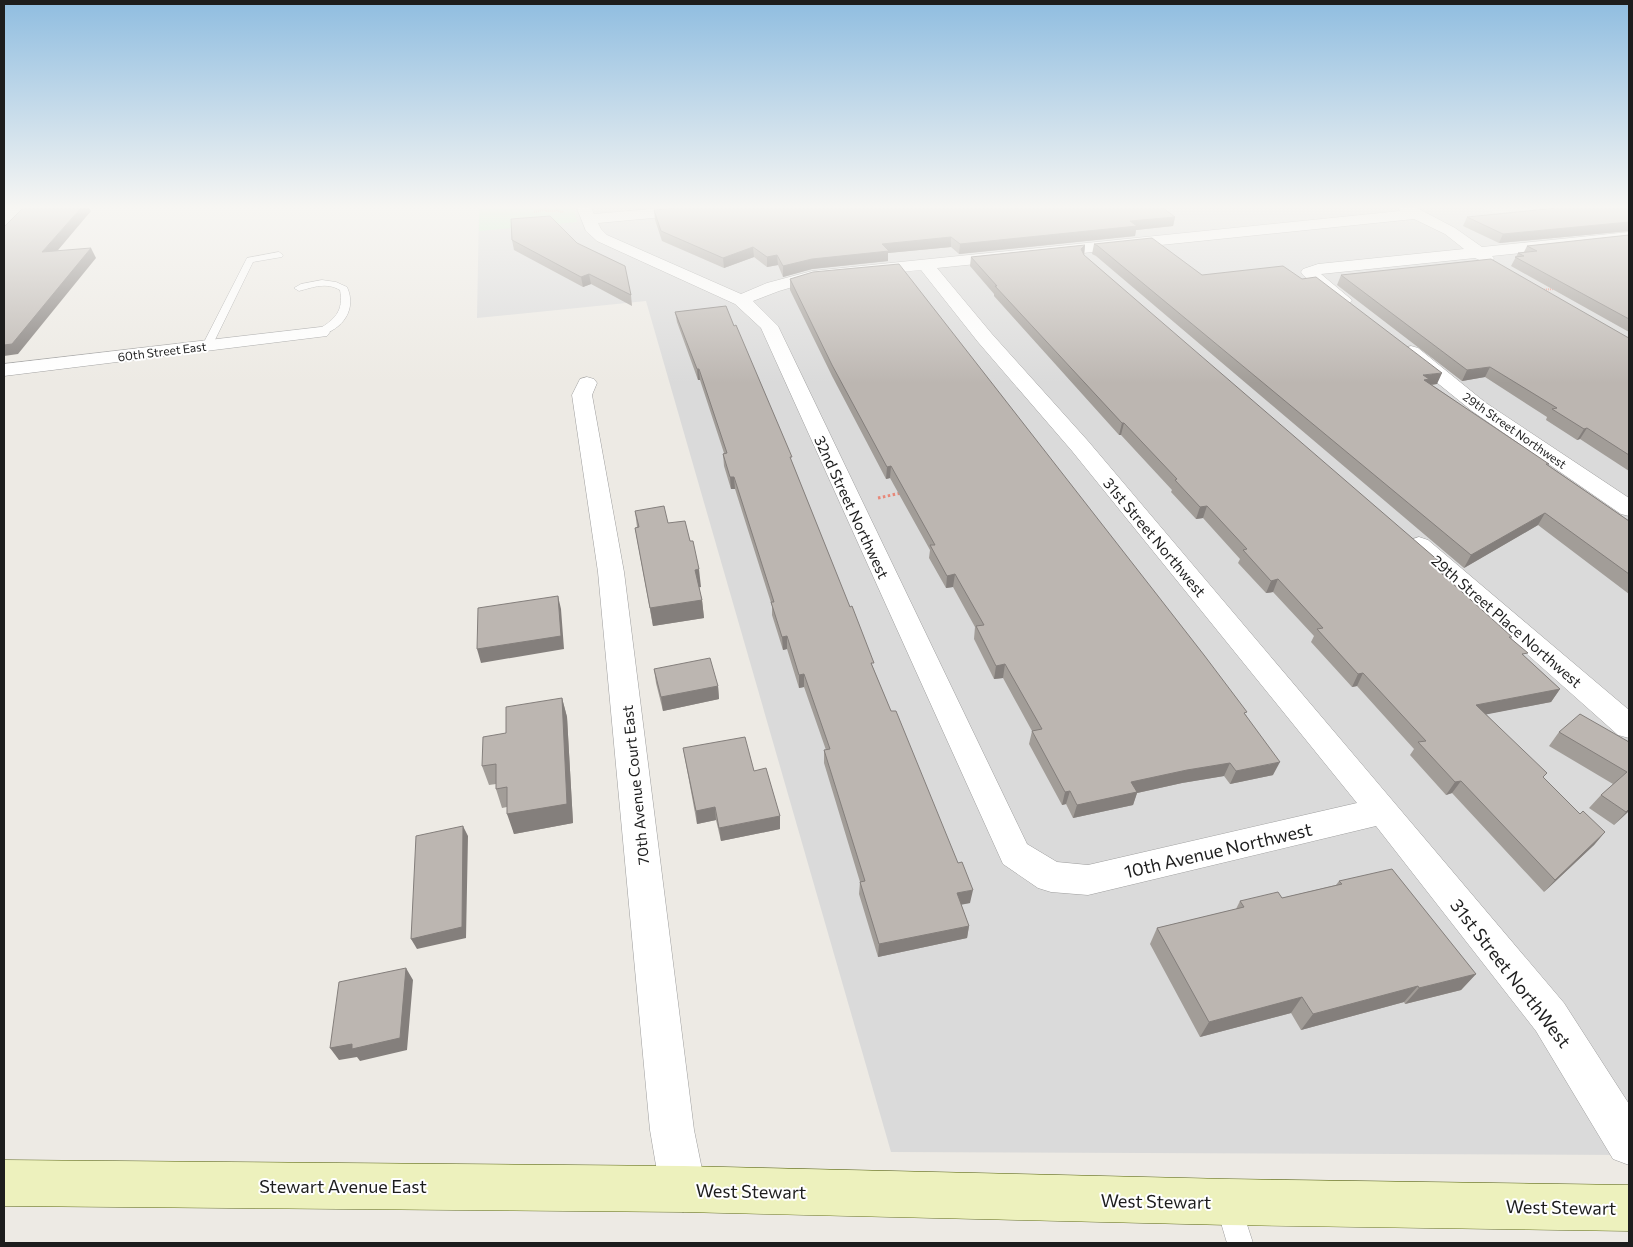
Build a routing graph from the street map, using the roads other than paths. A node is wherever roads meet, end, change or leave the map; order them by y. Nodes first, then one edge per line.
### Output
1 (247, 266) edge
2 (665, 266) edge
3 (904, 266) edge
4 (927, 266) edge
5 (1345, 266) edge
6 (1498, 266) edge
7 (299, 288) dead end
8 (1540, 290) edge
9 (741, 300) junction
10 (1355, 309) edge
11 (321, 332) joint
12 (1394, 339) edge
13 (207, 346) junction
14 (4, 370) edge
15 (587, 383) dead end
16 (1629, 509) edge
17 (1404, 533) edge
18 (1629, 727) edge
19 (1384, 811) junction
20 (1051, 877) joint
21 (1629, 1143) edge
22 (4, 1183) edge
23 (683, 1189) junction
24 (1629, 1208) edge
25 (1234, 1223) edge

1 - 13 lane
2 - 9 street, 32nd Street Northwest
3 - 9 street
4 - 19 street, 31st Street Northwest
5 - 10 street
6 - 8 street
7 - 11 lane
9 - 20 street, 32nd Street Northwest
11 - 13 street, 60th Street East
12 - 16 street, 29th Street Northwest
13 - 14 street, 60th Street East
15 - 23 street, 70th Avenue Court East
17 - 18 street, 29th Street Place Northwest
19 - 20 street, 10th Avenue Northwest
19 - 21 street, 31st Street NorthWest
22 - 23 street, Stewart Avenue East
23 - 25 street, West Stewart
24 - 25 street, West Stewart

